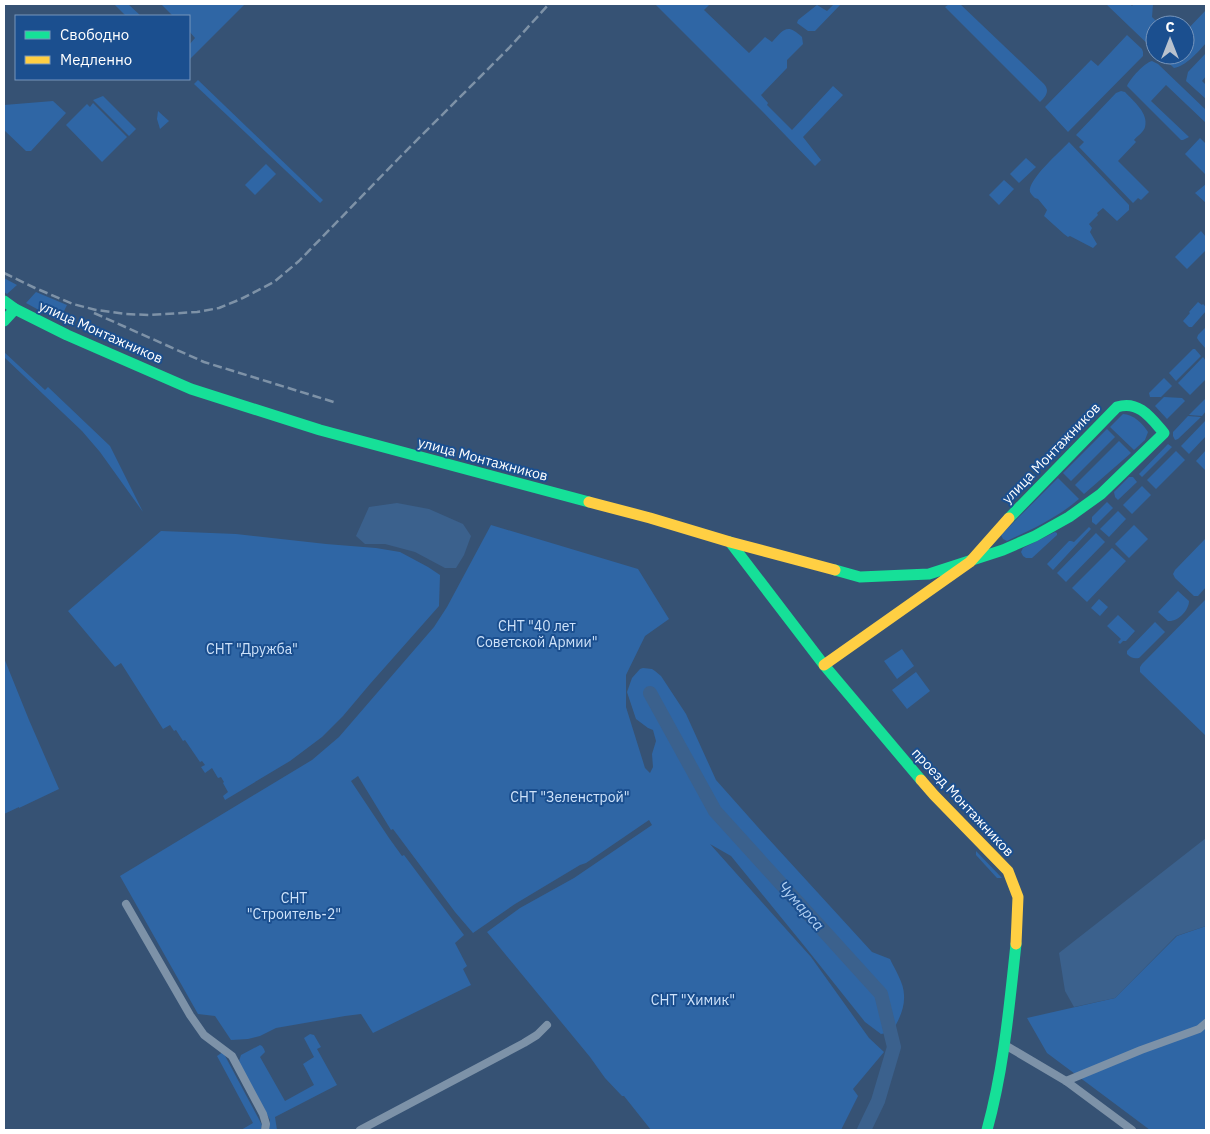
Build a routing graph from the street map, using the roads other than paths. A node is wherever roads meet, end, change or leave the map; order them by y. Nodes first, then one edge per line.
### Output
1 (4, 301) edge
2 (15, 309) junction
3 (4, 321) edge
4 (730, 542) junction
5 (970, 562) junction
6 (824, 665) junction
7 (126, 904) dead end
8 (1206, 1023) edge
9 (548, 1025) dead end
10 (1005, 1044) junction
11 (1066, 1081) junction
12 (265, 1130) edge
13 (360, 1130) edge
14 (987, 1130) edge
15 (1132, 1130) edge

1 - 2 main road, улица Монтажников
2 - 3 main road
2 - 4 main road, улица Монтажников
4 - 5 main road, улица Монтажников
4 - 6 main road, проезд Монтажников
5 - 5 main road, улица Монтажников
5 - 6 main road
6 - 10 main road, проезд Монтажников
7 - 12 street
8 - 11 street
9 - 13 street
10 - 11 street
10 - 14 main road, проезд Монтажников
11 - 15 street

